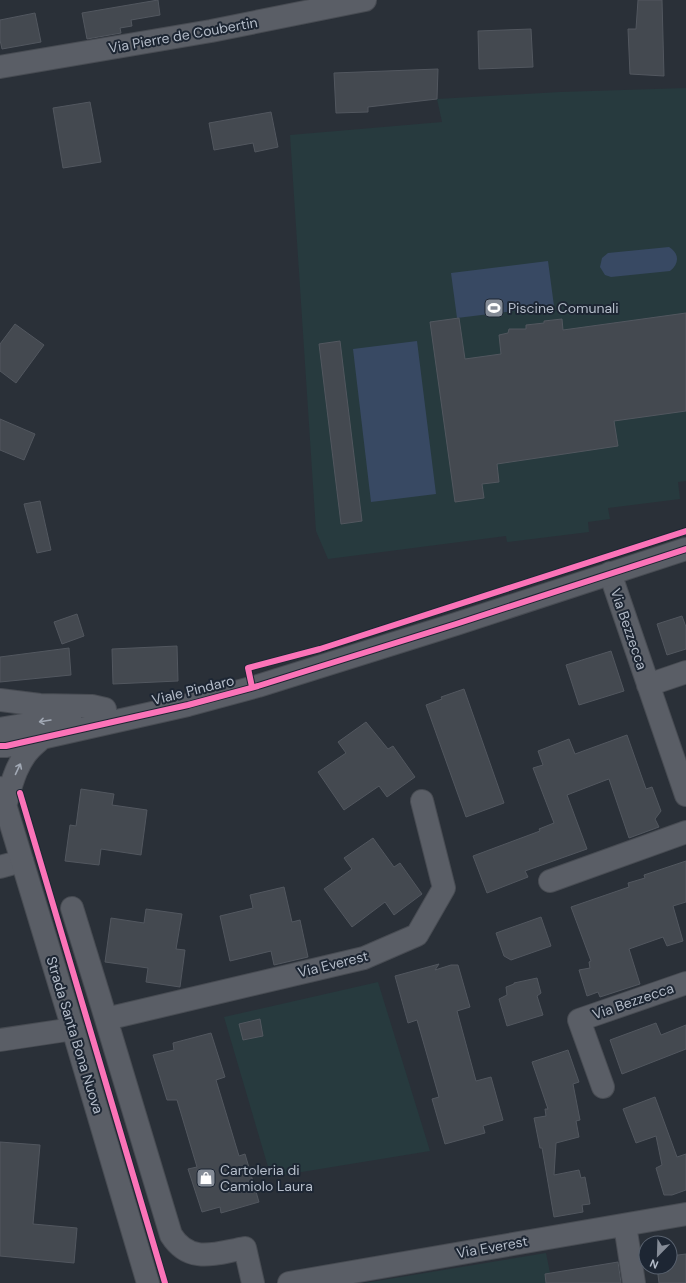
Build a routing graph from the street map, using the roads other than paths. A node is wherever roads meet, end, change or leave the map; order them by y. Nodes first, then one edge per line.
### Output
1 (365, 0) edge
2 (0, 67) edge
3 (686, 549) edge
4 (610, 573) junction
5 (686, 672) edge
6 (648, 685) junction
7 (0, 700) edge
8 (188, 705) junction
9 (105, 709) junction
10 (0, 729) edge
11 (43, 737) junction
12 (0, 746) edge
13 (686, 795) edge
14 (3, 797) edge
15 (422, 801) dead end
16 (686, 832) edge
17 (22, 861) junction
18 (0, 866) edge
19 (550, 881) dead end
20 (72, 908) dead end
21 (686, 983) edge
22 (106, 1019) junction
23 (73, 1029) junction
24 (0, 1040) edge
25 (603, 1087) dead end
26 (686, 1214) edge
27 (625, 1225) junction
28 (148, 1283) edge
29 (253, 1283) edge
30 (289, 1283) edge
31 (634, 1283) edge

1 - 2 street, Via Pierre de Coubertin
3 - 4 street, Viale Pindaro
4 - 6 street, Via Bezzecca
4 - 8 street, Viale Pindaro
5 - 6 street, Via Bezzecca
6 - 13 street, Via Bezzecca
7 - 9 street, Viale Pindaro
8 - 9 street, Viale Pindaro
8 - 11 street, Viale Pindaro
9 -> 10 street, Viale Pindaro
11 - 12 street, Viale Pindaro
14 -> 11 street
14 - 17 street, Strada Santa Bona Nuova
15 - 22 street, Via Everest
16 - 19 street
17 - 18 street
17 - 23 street, Strada Santa Bona Nuova
20 - 22 street
21 - 25 street, Via Bezzecca
22 - 29 street
23 - 24 street
23 - 28 street, Strada Santa Bona Nuova
26 - 27 street, Via Everest
27 - 30 street, Via Everest
27 - 31 street

